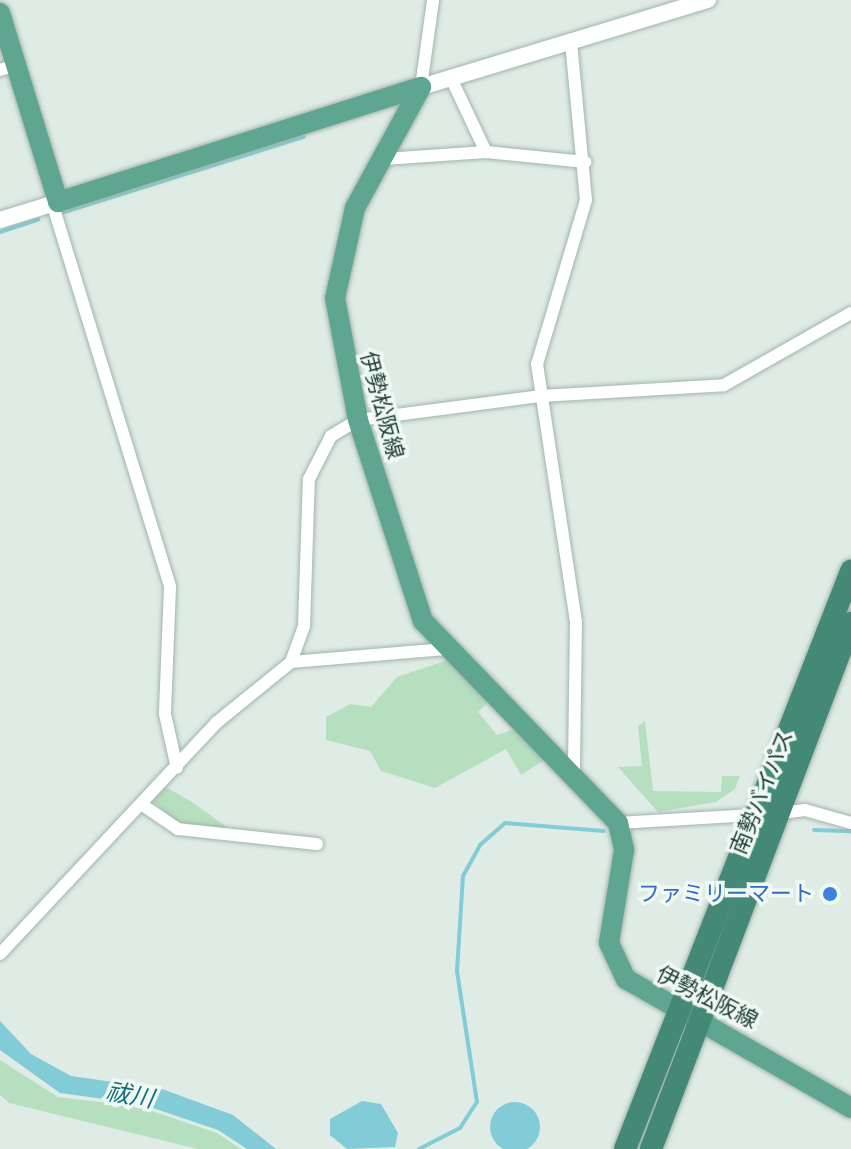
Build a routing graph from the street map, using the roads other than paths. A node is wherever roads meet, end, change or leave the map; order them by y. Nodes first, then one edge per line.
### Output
1 (433, 0) edge
2 (708, 0) edge
3 (0, 13) edge
4 (571, 42) junction
5 (8, 68) edge
6 (451, 78) junction
7 (421, 87) junction
8 (486, 152) junction
9 (384, 159) junction
10 (586, 162) junction
11 (58, 202) junction
12 (0, 220) edge
13 (851, 313) edge
14 (541, 396) junction
15 (358, 420) junction
16 (851, 571) edge
17 (851, 623) edge
18 (445, 649) junction
19 (291, 662) junction
20 (177, 768) junction
21 (574, 771) junction
22 (141, 804) junction
23 (781, 813) junction
24 (753, 815) junction
25 (618, 823) junction
26 (851, 823) edge
27 (317, 844) dead end
28 (0, 954) edge
29 (677, 1008) junction
30 (701, 1018) junction
31 (851, 1108) edge
32 (625, 1149) edge
33 (651, 1149) edge

1 - 7 street
2 - 4 street
3 - 5 main road
4 - 6 street
4 - 10 street
5 - 11 main road
6 - 7 street
6 - 8 street
7 - 9 main road, 伊勢松阪線
7 - 11 main road
8 - 9 street
8 - 10 street
9 - 15 main road, 伊勢松阪線
10 - 14 street
11 - 12 street
11 - 20 street
13 - 14 street
14 - 15 street
14 - 21 street
15 - 18 main road, 伊勢松阪線
15 - 19 street
16 - 24 highway, 南勢バイパス
17 - 23 highway, 南勢バイパス
18 - 19 street
18 - 21 main road, 伊勢松阪線
19 - 20 street
20 - 22 street
21 - 25 main road, 伊勢松阪線
22 - 27 street
22 - 28 street
23 - 26 street
23 - 30 highway, 南勢バイパス
24 - 25 street
24 - 29 highway, 南勢バイパス
25 - 29 main road, 伊勢松阪線
29 - 30 main road, 伊勢松阪線
29 - 32 highway, 南勢バイパス
30 - 31 main road, 伊勢松阪線
30 - 33 highway, 南勢バイパス

